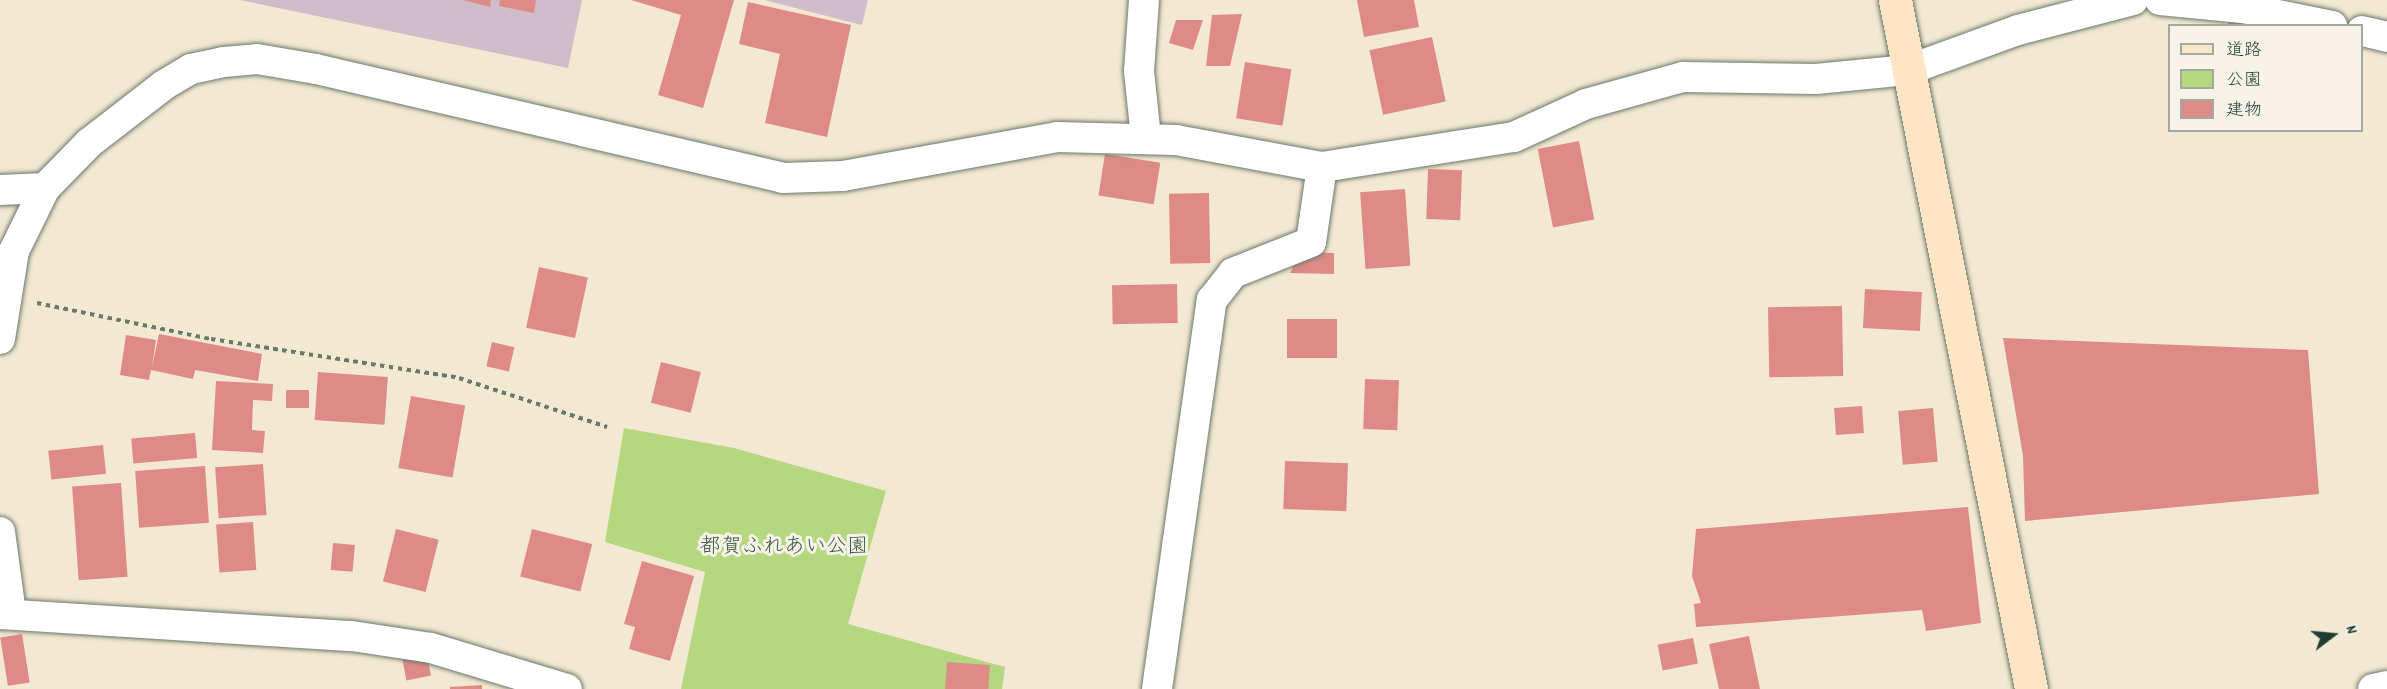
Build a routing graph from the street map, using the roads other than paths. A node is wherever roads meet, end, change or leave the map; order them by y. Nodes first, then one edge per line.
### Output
1 (1144, 0) edge
2 (1895, 0) edge
3 (2133, 0) edge
4 (2160, 0) edge
5 (2322, 24) edge
6 (2363, 32) edge
7 (2387, 37) edge
8 (1908, 70) junction
9 (1146, 138) junction
10 (1322, 166) junction
11 (45, 188) junction
12 (0, 190) edge
13 (0, 339) edge
14 (0, 532) edge
15 (5, 614) edge
16 (2387, 686) edge
17 (567, 689) edge
18 (1157, 689) edge
19 (2031, 689) edge
20 (2373, 689) edge

1 - 9 street
2 - 8 street
3 - 8 street
4 - 5 street
6 - 7 street
8 - 10 street
8 - 19 street
9 - 10 street
9 - 11 street
10 - 18 street
11 - 12 street
11 - 13 street
14 - 15 street
15 - 17 street
16 - 20 street

